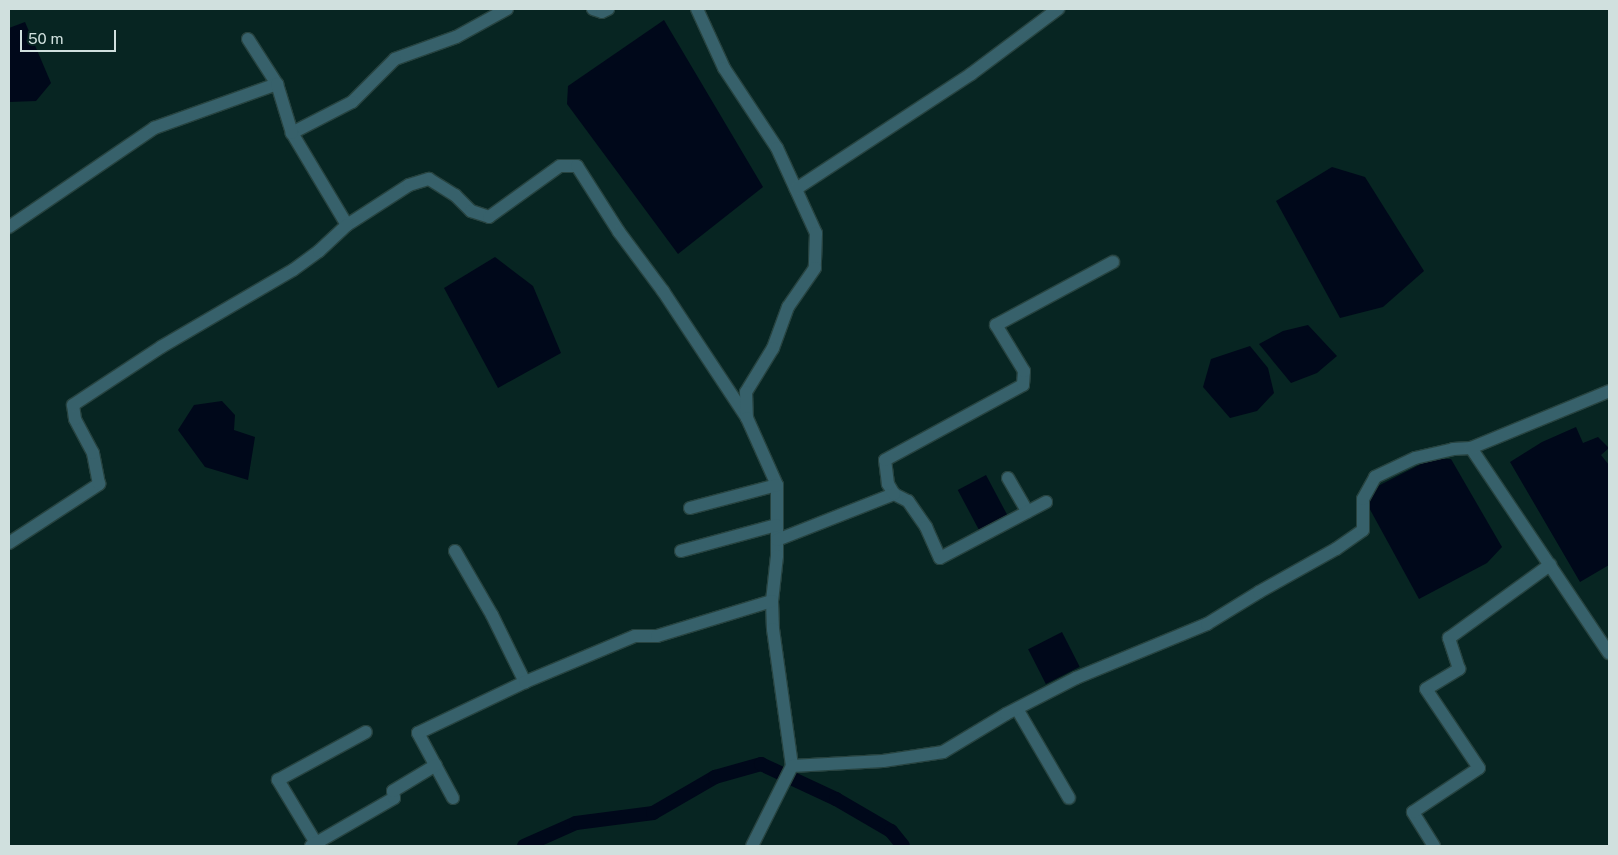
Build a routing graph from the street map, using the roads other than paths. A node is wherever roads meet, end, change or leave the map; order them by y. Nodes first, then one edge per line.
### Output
1 (507, 9) edge
2 (593, 9) edge
3 (608, 9) edge
4 (697, 9) edge
5 (1058, 9) edge
6 (248, 39) dead end
7 (277, 84) junction
8 (292, 133) junction
9 (796, 189) junction
10 (348, 225) junction
11 (9, 227) edge
12 (1113, 262) dead end
13 (1609, 392) edge
14 (747, 418) junction
15 (1471, 448) junction
16 (1008, 478) dead end
17 (777, 486) junction
18 (894, 494) junction
19 (1046, 502) dead end
20 (690, 508) dead end
21 (1028, 512) junction
22 (777, 524) junction
23 (777, 540) junction
24 (9, 543) edge
25 (455, 551) dead end
26 (681, 551) dead end
27 (1550, 565) junction
28 (772, 601) junction
29 (1609, 653) edge
30 (525, 682) junction
31 (1017, 708) junction
32 (366, 732) dead end
33 (436, 765) junction
34 (789, 774) junction
35 (453, 798) dead end
36 (1069, 798) dead end
37 (314, 845) edge
38 (752, 846) edge
39 (1434, 846) edge

1 - 8 street
2 - 3 street
4 - 9 street
5 - 9 street
6 - 7 street
7 - 8 street
7 - 11 street
8 - 10 street
9 - 14 street
10 - 14 street
10 - 24 street
12 - 18 street
13 - 15 street
14 - 17 street
15 - 27 street
15 - 31 street
16 - 21 street
17 - 20 street
17 - 22 street
18 - 21 street
18 - 23 street
19 - 21 street
22 - 23 street
22 - 26 street
23 - 28 street
25 - 30 street
27 - 29 street
27 - 39 street
28 - 30 street
28 - 34 street
30 - 33 street
31 - 34 street
31 - 36 street
32 - 37 street
33 - 35 street
33 - 37 street
34 - 38 street

